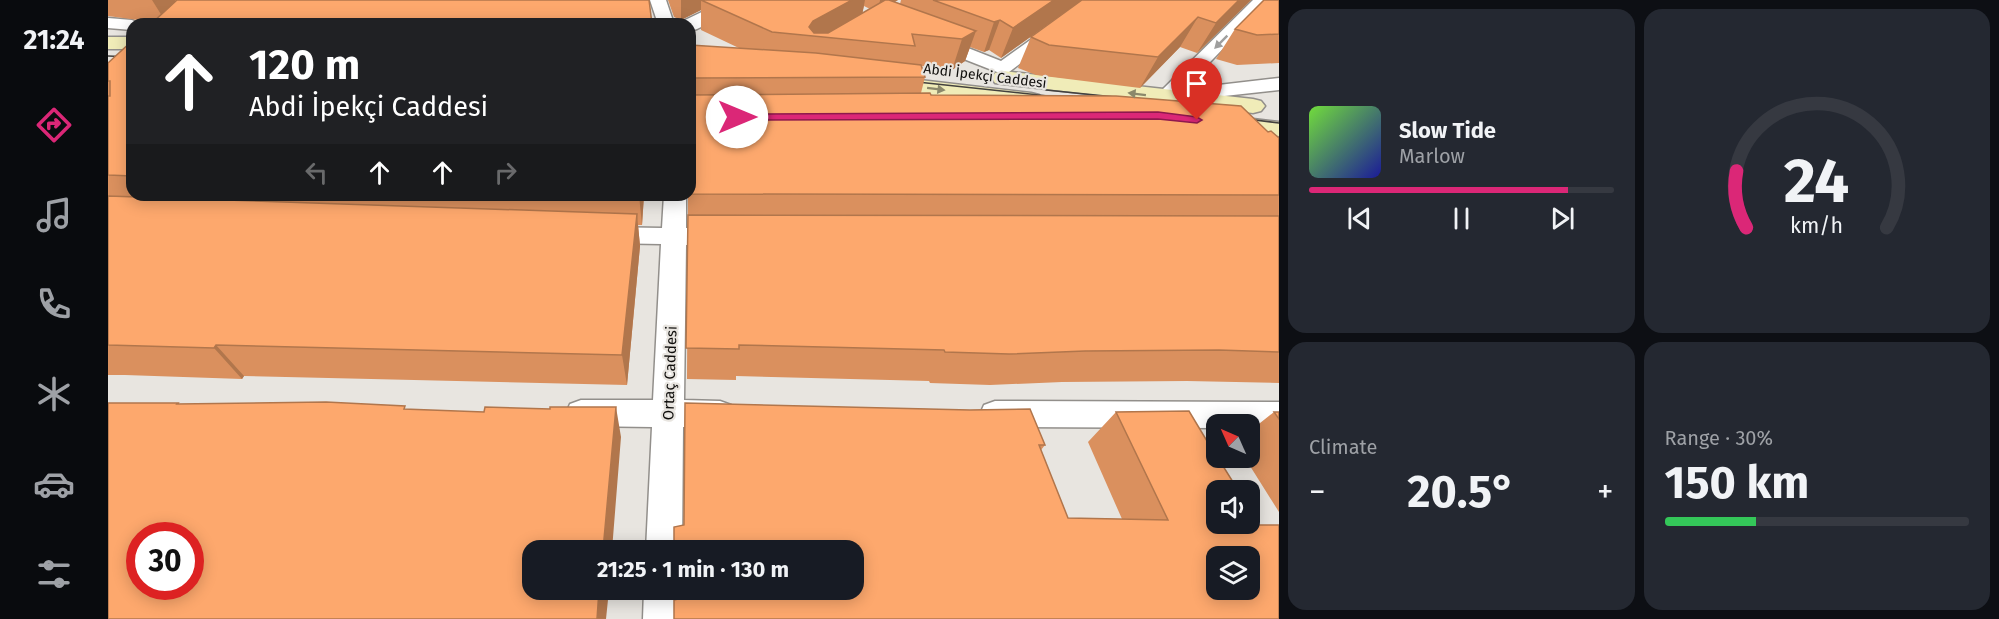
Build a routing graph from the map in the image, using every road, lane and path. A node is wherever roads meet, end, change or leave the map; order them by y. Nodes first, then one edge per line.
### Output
1 (658, 0) edge
2 (742, 0) edge
3 (1096, 0) edge
4 (1262, 0) edge
5 (664, 18) edge
6 (108, 22) edge
7 (696, 22) edge
8 (126, 24) edge
9 (921, 36) edge
10 (108, 43) edge
11 (126, 43) edge
12 (1279, 84) edge
13 (1166, 97) junction
14 (1279, 108) edge
15 (1006, 116) edge
16 (1041, 116) edge
17 (1216, 122) junction
18 (1279, 129) edge
19 (1240, 143) edge
20 (675, 201) edge
21 (579, 234) edge
22 (674, 237) junction
23 (743, 237) edge
24 (549, 413) edge
25 (669, 413) junction
26 (752, 414) edge
27 (968, 414) edge
28 (1279, 415) edge
29 (664, 540) edge
30 (663, 600) edge
31 (662, 619) edge

1 - 5 street
2 - 7 street
3 - 9 street
4 -> 13 street
6 - 8 street
10 - 11 main road
12 - 13 street
13 - 14 main road, Abdi İpekçi Caddesi
13 - 17 street
13 -> 17 main road, Abdi İpekçi Caddesi
15 - 16 street
17 - 18 main road, Abdi İpekçi Caddesi
17 - 19 street
20 - 22 street, Ortaç Caddesi
21 - 22 street
22 - 23 street
22 - 25 street, Ortaç Caddesi
24 - 25 street
25 - 26 street
25 - 29 street, Ortaç Caddesi
27 - 28 street
30 - 31 street

